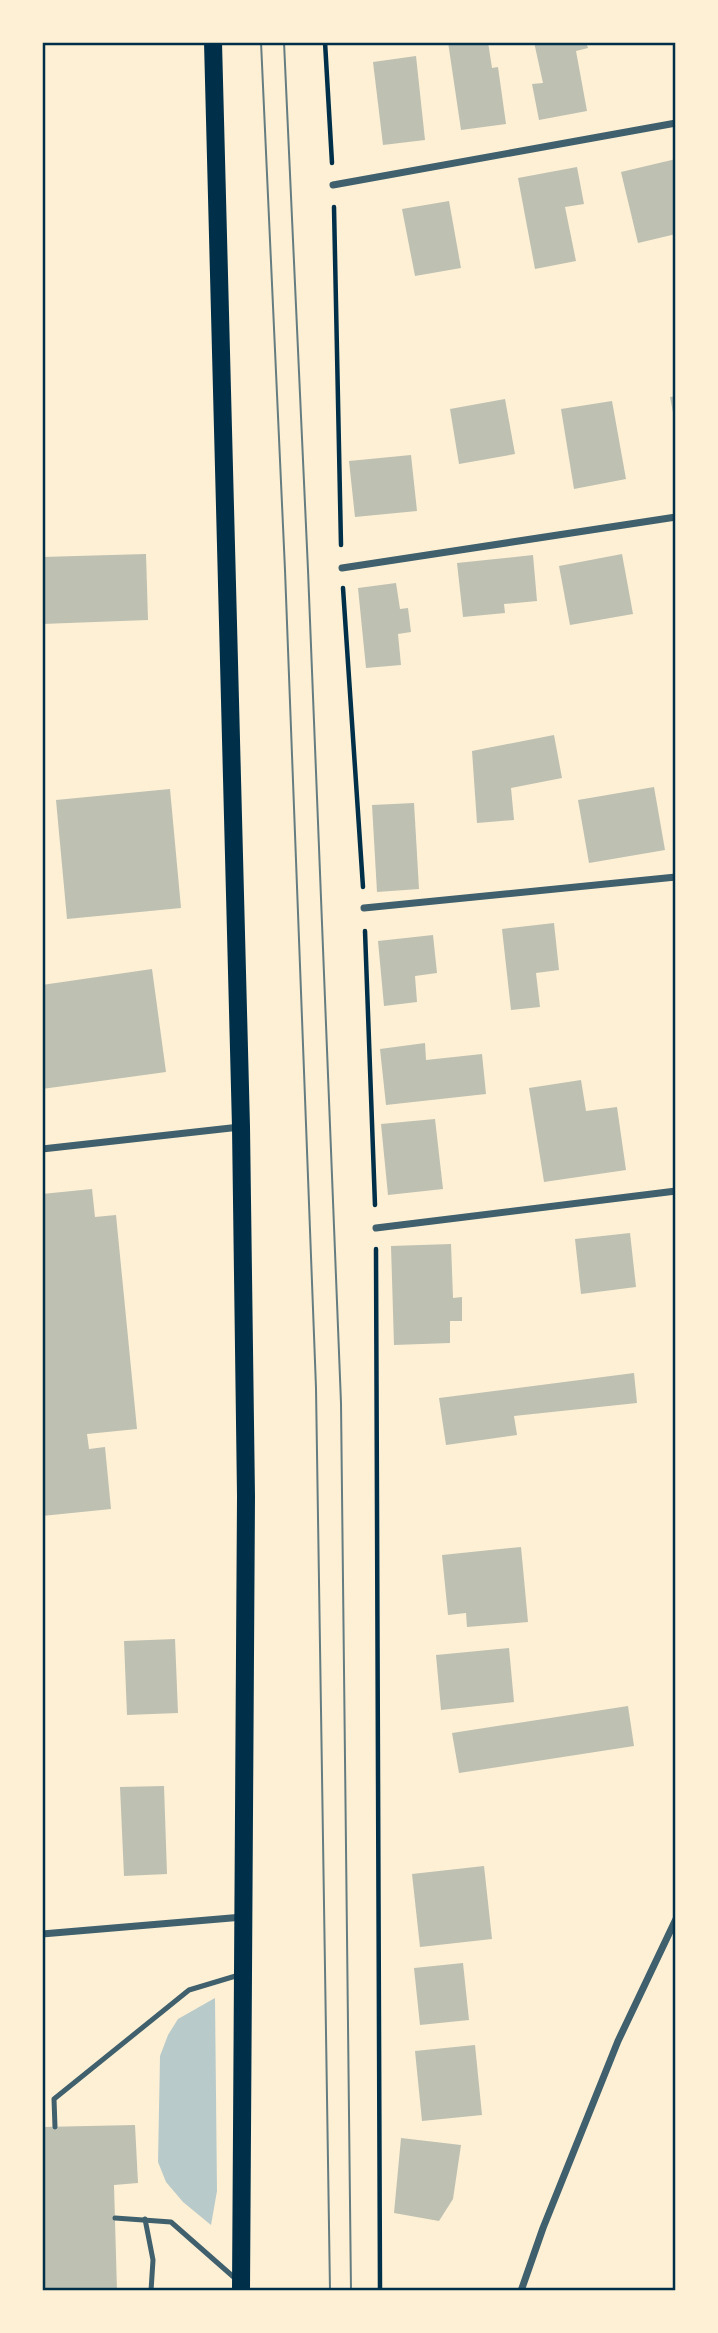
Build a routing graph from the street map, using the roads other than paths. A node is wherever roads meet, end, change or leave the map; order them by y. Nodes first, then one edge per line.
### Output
1 (213, 42) edge
2 (676, 123) edge
3 (333, 185) road end
4 (676, 517) edge
5 (342, 568) road end
6 (676, 877) edge
7 (364, 908) road end
8 (240, 1127) junction
9 (42, 1149) edge
10 (676, 1191) edge
11 (376, 1228) road end
12 (243, 1917) junction
13 (676, 1919) edge
14 (42, 1934) edge
15 (242, 1974) junction
16 (55, 2127) dead end
17 (115, 2218) dead end
18 (145, 2219) junction
19 (241, 2287) edge
20 (151, 2291) edge
21 (521, 2291) edge

1 - 8 main road
2 - 3 street
4 - 5 street
6 - 7 street
8 - 9 street
8 - 12 main road
10 - 11 street
12 - 14 street
12 - 15 main road
13 - 21 street
15 - 16 lane
15 - 19 main road
17 - 18 lane
18 - 19 lane
18 - 20 lane

